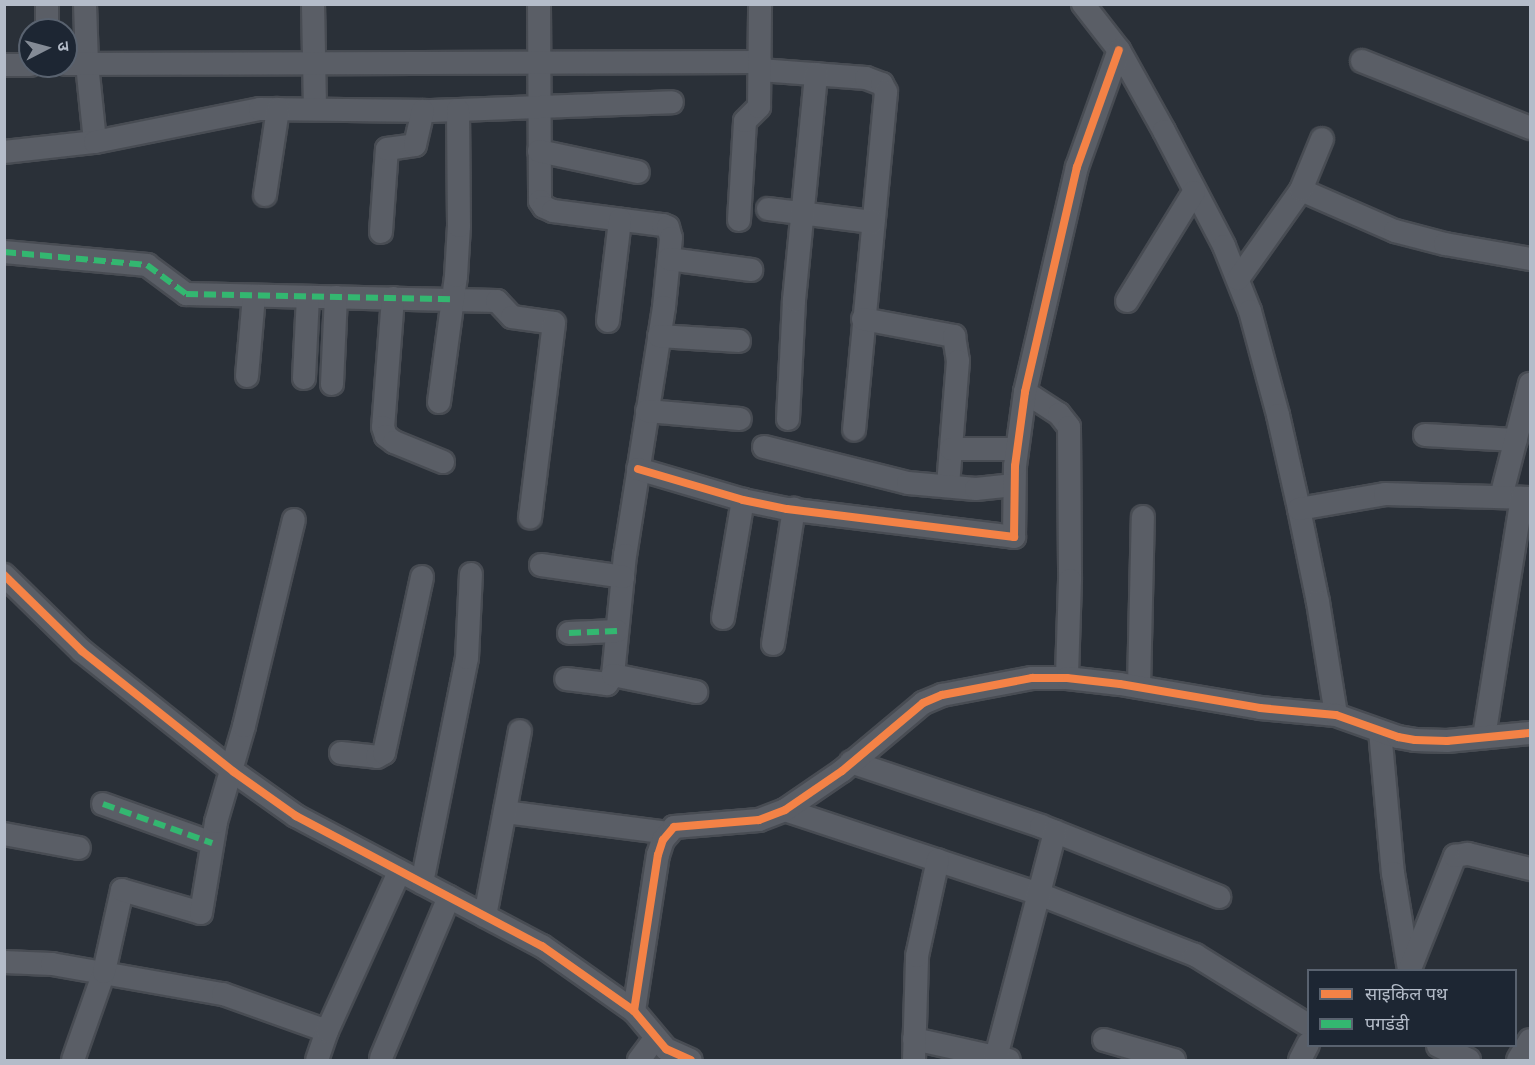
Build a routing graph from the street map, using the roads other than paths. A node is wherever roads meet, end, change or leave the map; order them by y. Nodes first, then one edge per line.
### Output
1 (85, 4) edge
2 (313, 4) edge
3 (539, 4) edge
4 (760, 4) edge
5 (1083, 4) edge
6 (1119, 50) junction
7 (78, 56) edge
8 (1362, 61) dead end
9 (314, 63) junction
10 (78, 64) edge
11 (540, 64) junction
12 (760, 66) junction
13 (78, 68) edge
14 (816, 74) junction
15 (672, 102) dead end
16 (540, 108) junction
17 (278, 109) junction
18 (315, 109) junction
19 (458, 110) junction
20 (423, 111) junction
21 (1530, 128) edge
22 (1322, 138) dead end
23 (95, 142) junction
24 (539, 151) junction
25 (4, 152) edge
26 (638, 172) dead end
27 (1301, 190) junction
28 (1194, 192) junction
29 (265, 195) dead end
30 (768, 208) dead end
31 (804, 212) junction
32 (620, 220) junction
33 (739, 220) dead end
34 (873, 222) junction
35 (381, 232) dead end
36 (4, 252) edge
37 (669, 259) junction
38 (1530, 259) edge
39 (751, 270) dead end
40 (1238, 279) junction
41 (254, 296) junction
42 (308, 297) junction
43 (336, 297) junction
44 (393, 298) junction
45 (453, 299) junction
46 (1127, 302) dead end
47 (863, 319) junction
48 (608, 321) dead end
49 (659, 336) junction
50 (739, 341) dead end
51 (247, 376) dead end
52 (304, 378) dead end
53 (333, 384) dead end
54 (1530, 384) edge
55 (1025, 392) junction
56 (439, 402) dead end
57 (647, 411) junction
58 (740, 419) dead end
59 (788, 419) dead end
60 (854, 429) dead end
61 (1425, 435) dead end
62 (1516, 440) junction
63 (764, 447) dead end
64 (951, 449) junction
65 (1016, 449) junction
66 (443, 462) dead end
67 (638, 469) junction
68 (1014, 485) junction
69 (948, 486) junction
70 (1518, 498) edge
71 (743, 500) junction
72 (794, 509) junction
73 (1299, 509) junction
74 (1143, 517) dead end
75 (530, 518) dead end
76 (294, 520) dead end
77 (1521, 554) edge
78 (541, 565) dead end
79 (471, 574) dead end
80 (4, 575) edge
81 (422, 577) dead end
82 (623, 577) junction
83 (723, 618) dead end
84 (617, 631) junction
85 (569, 633) dead end
86 (773, 644) dead end
87 (613, 675) junction
88 (1067, 678) junction
89 (566, 679) dead end
90 (1138, 687) junction
91 (696, 692) dead end
92 (1335, 715) junction
93 (520, 731) dead end
94 (1380, 731) junction
95 (1530, 733) edge
96 (1484, 737) junction
97 (341, 753) dead end
98 (851, 762) junction
99 (231, 770) junction
100 (104, 804) dead end
101 (784, 810) junction
102 (505, 812) junction
103 (1055, 832) junction
104 (669, 833) junction
105 (4, 834) edge
106 (212, 843) junction
107 (79, 849) dead end
108 (938, 860) junction
109 (1530, 869) edge
110 (399, 872) junction
111 (422, 883) junction
112 (1039, 894) junction
113 (449, 897) junction
114 (1219, 897) dead end
115 (485, 916) junction
116 (4, 962) edge
117 (1409, 969) edge
118 (1409, 969) edge
119 (104, 972) junction
120 (634, 1011) junction
121 (1307, 1024) edge
122 (327, 1031) junction
123 (655, 1039) junction
124 (1104, 1040) dead end
125 (1307, 1046) edge
126 (914, 1050) edge
127 (1444, 1052) edge
128 (381, 1058) dead end
129 (1003, 1059) edge
130 (1165, 1059) edge
131 (73, 1060) edge
132 (317, 1060) edge
133 (639, 1060) edge
134 (691, 1060) edge
135 (1299, 1060) edge
136 (1469, 1060) edge

1 - 7 street
2 - 9 street
3 - 11 street
4 - 12 street
5 - 6 street
6 - 28 street
6 - 55 street
8 - 21 street
9 - 10 street
9 - 11 street
9 - 18 street
11 - 12 street
11 - 16 street
12 - 14 street
12 - 33 street
13 - 23 street
14 - 31 street
14 - 34 street
15 - 16 street
16 - 19 street
16 - 24 street
17 - 18 street
17 - 23 street
17 - 29 street
18 - 20 street
19 - 20 street
19 - 45 street
20 - 35 street
22 - 27 street
23 - 25 street
24 - 26 street
24 - 32 street
27 - 38 street
27 - 40 street
28 - 40 street
28 - 46 street
30 - 31 street
31 - 34 street
31 - 59 street
32 - 37 street
32 - 48 street
34 - 47 street
36 - 41 street
37 - 39 street
37 - 49 street
40 - 73 street
41 - 42 street
41 - 51 street
42 - 43 street
42 - 52 street
43 - 44 street
43 - 53 street
44 - 45 street
44 - 66 street
45 - 56 street
45 - 75 street
47 - 60 street
47 - 64 street
49 - 50 street
49 - 57 street
54 - 62 street
55 - 65 street
55 - 88 street
57 - 58 street
57 - 67 street
61 - 62 street
62 - 70 street
63 - 69 street
64 - 65 street
64 - 69 street
65 - 68 street
67 - 71 street
67 - 82 street
68 - 69 street
68 - 72 street
70 - 73 street
70 - 77 street
71 - 72 street
71 - 83 street
72 - 86 street
73 - 92 street
74 - 90 street
76 - 99 street
77 - 96 street
78 - 82 street
79 - 111 street
80 - 99 street
81 - 97 street
82 - 84 street
84 - 85 street
84 - 87 street
87 - 89 street
87 - 91 street
88 - 90 street
88 - 98 street
90 - 92 street
92 - 94 street
93 - 102 street
94 - 96 street
94 - 117 street
95 - 96 street
98 - 101 street
98 - 103 street
99 - 106 street
99 - 110 street
100 - 106 street
101 - 104 street
101 - 108 street
102 - 104 street
102 - 115 street
103 - 112 street
103 - 114 street
104 - 120 street
105 - 107 street
106 - 119 street
108 - 112 street
108 - 126 street
109 - 118 street
110 - 111 street
110 - 122 street
111 - 113 street
112 - 121 street
112 - 129 street
113 - 115 street
113 - 128 street
115 - 120 street
116 - 119 street
119 - 122 street
119 - 131 street
120 - 123 street
122 - 132 street
123 - 133 street
123 - 134 street
124 - 130 street
125 - 135 street
126 - 129 street
127 - 136 street

